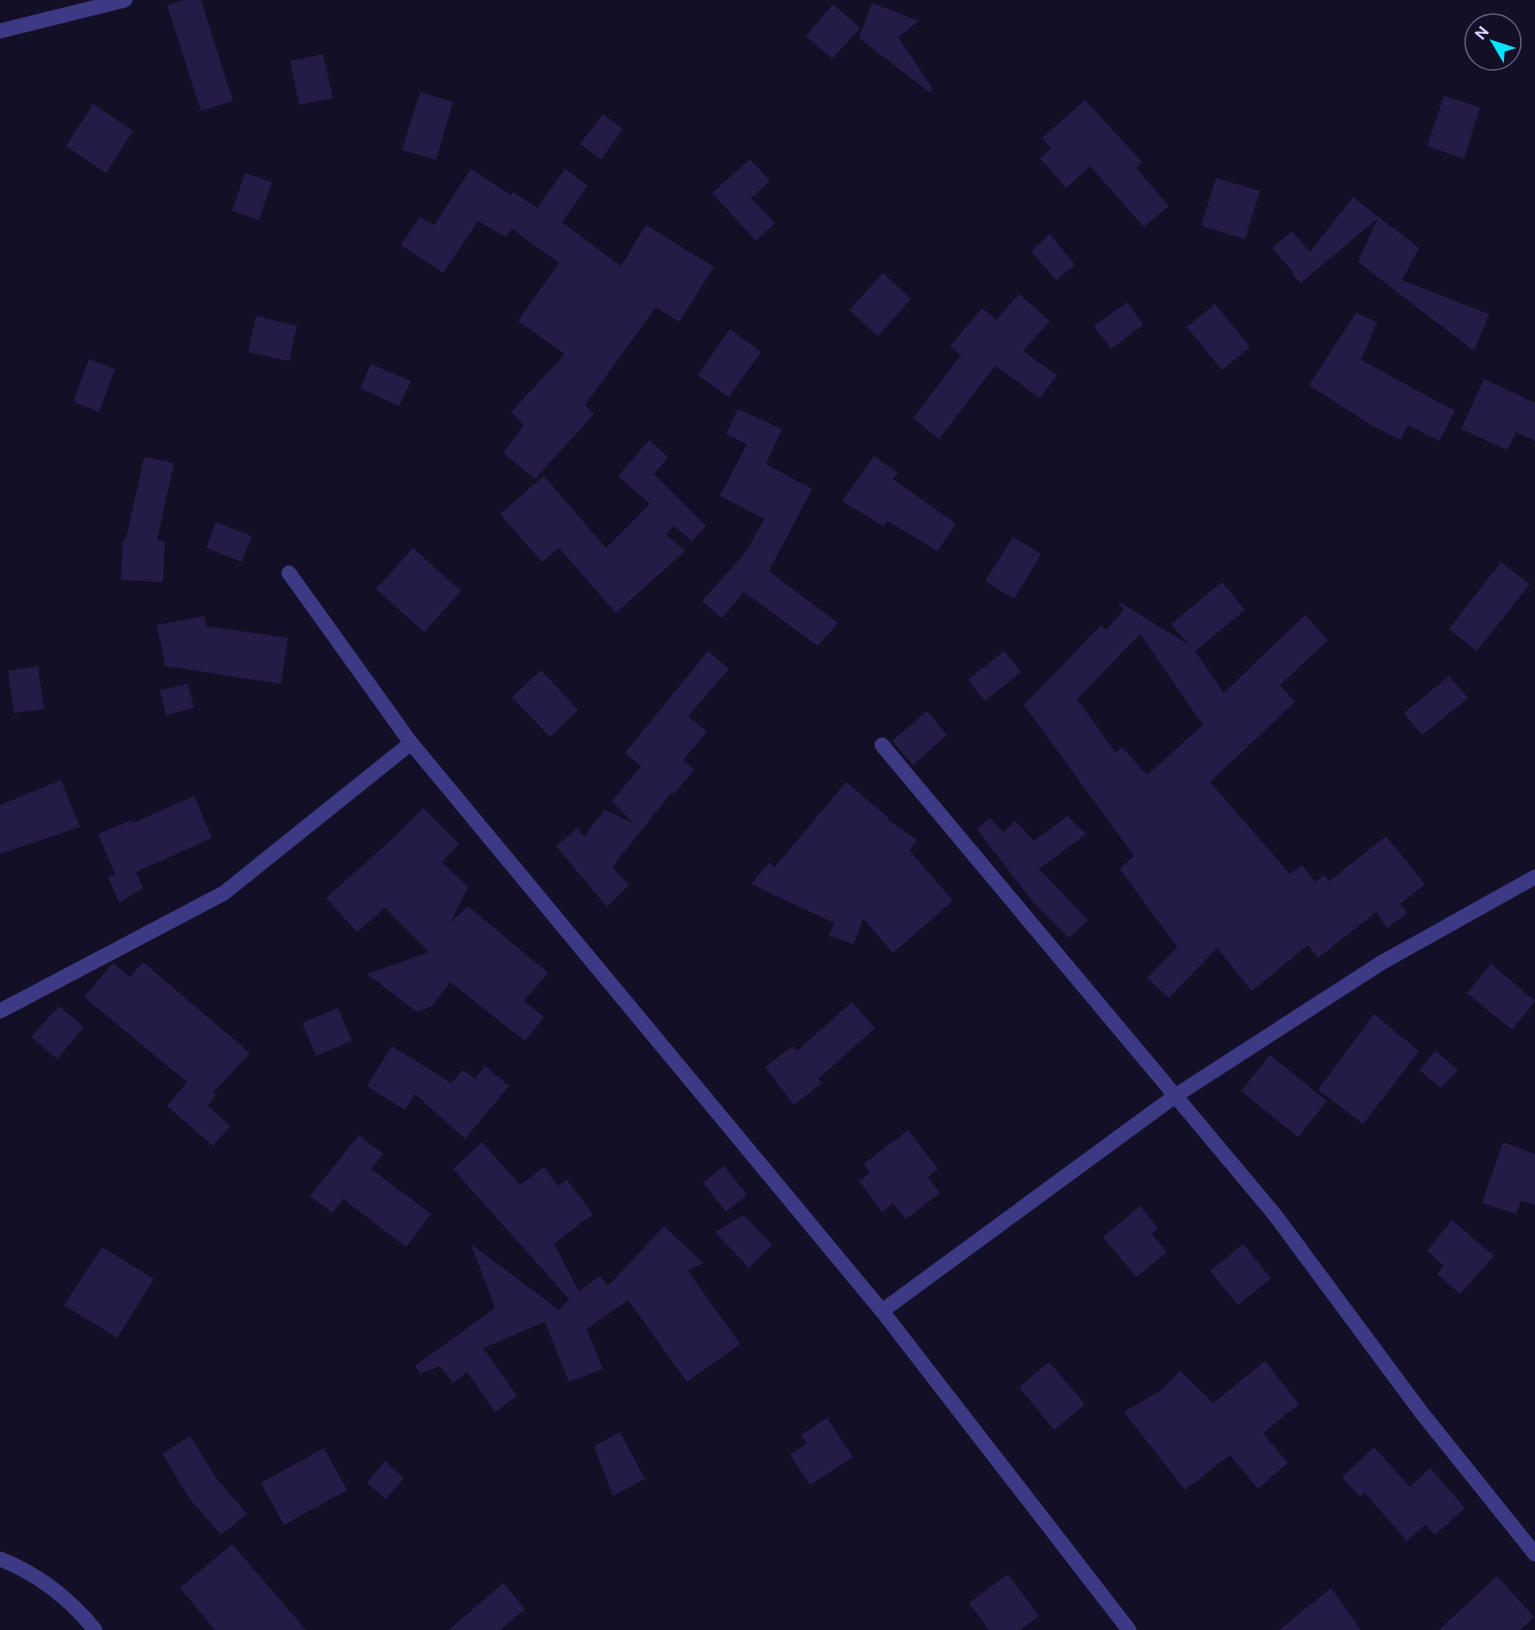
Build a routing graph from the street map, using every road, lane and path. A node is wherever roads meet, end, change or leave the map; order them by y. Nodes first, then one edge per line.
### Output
1 (125, 0) edge
2 (0, 31) edge
3 (289, 573) dead end
4 (411, 743) junction
5 (882, 745) dead end
6 (1535, 877) edge
7 (0, 1011) edge
8 (1175, 1096) junction
9 (882, 1311) junction
10 (1535, 1554) edge
11 (0, 1558) edge
12 (95, 1630) edge
13 (1130, 1630) edge

1 - 2 street
3 - 4 street
4 - 7 street
4 - 9 street
5 - 8 street
6 - 8 street
8 - 9 street
8 - 10 street
9 - 13 street
11 - 12 street

